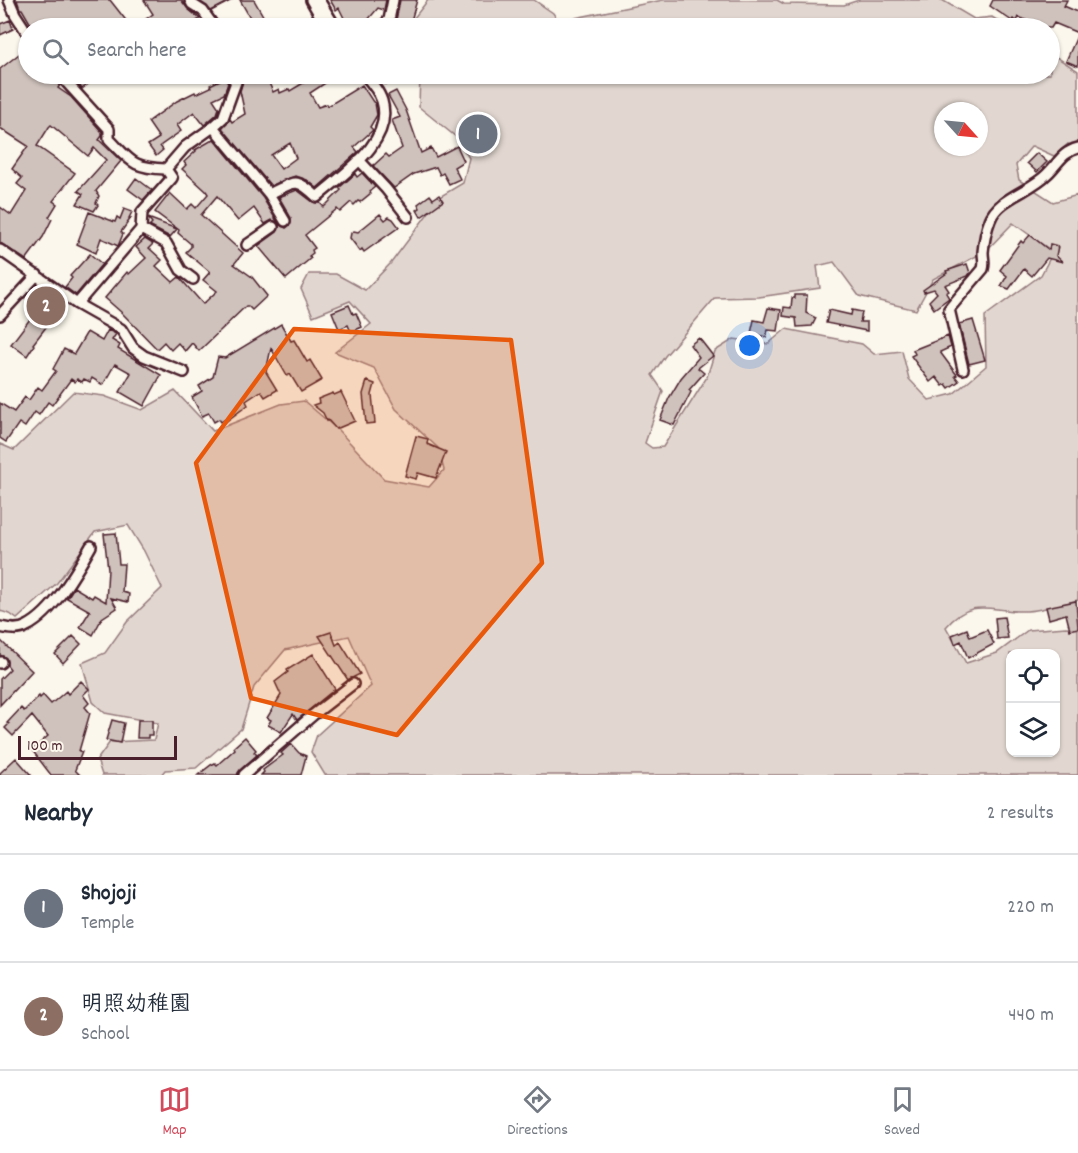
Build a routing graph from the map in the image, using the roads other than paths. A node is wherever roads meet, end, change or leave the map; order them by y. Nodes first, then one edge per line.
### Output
1 (9, 0) edge
2 (190, 0) edge
3 (311, 0) edge
4 (320, 0) edge
5 (393, 0) edge
6 (208, 18) edge
7 (321, 18) edge
8 (330, 18) edge
9 (389, 18) edge
10 (18, 19) edge
11 (70, 84) edge
12 (235, 84) edge
13 (372, 84) edge
14 (213, 127) junction
15 (1078, 148) edge
16 (359, 160) junction
17 (166, 169) junction
18 (269, 194) junction
19 (408, 217) dead end
20 (285, 221) dead end
21 (273, 227) dead end
22 (141, 229) junction
23 (247, 245) dead end
24 (0, 250) edge
25 (37, 275) junction
26 (193, 279) dead end
27 (77, 304) junction
28 (0, 315) edge
29 (963, 369) dead end
30 (184, 372) dead end
31 (91, 546) dead end
32 (0, 627) edge
33 (353, 684) dead end
34 (244, 775) edge

1 - 10 street
2 - 6 street
3 - 7 street
4 - 8 street
5 - 9 street
11 - 17 street
12 - 14 street
13 - 16 street
14 - 17 street
14 - 18 street
15 - 29 street
16 - 18 street
16 - 19 street
17 - 22 street
18 - 20 street
21 - 23 street
22 - 26 street
22 - 27 street
24 - 25 street
25 - 27 street
25 - 28 street
27 - 30 street
31 - 32 street
33 - 34 street

